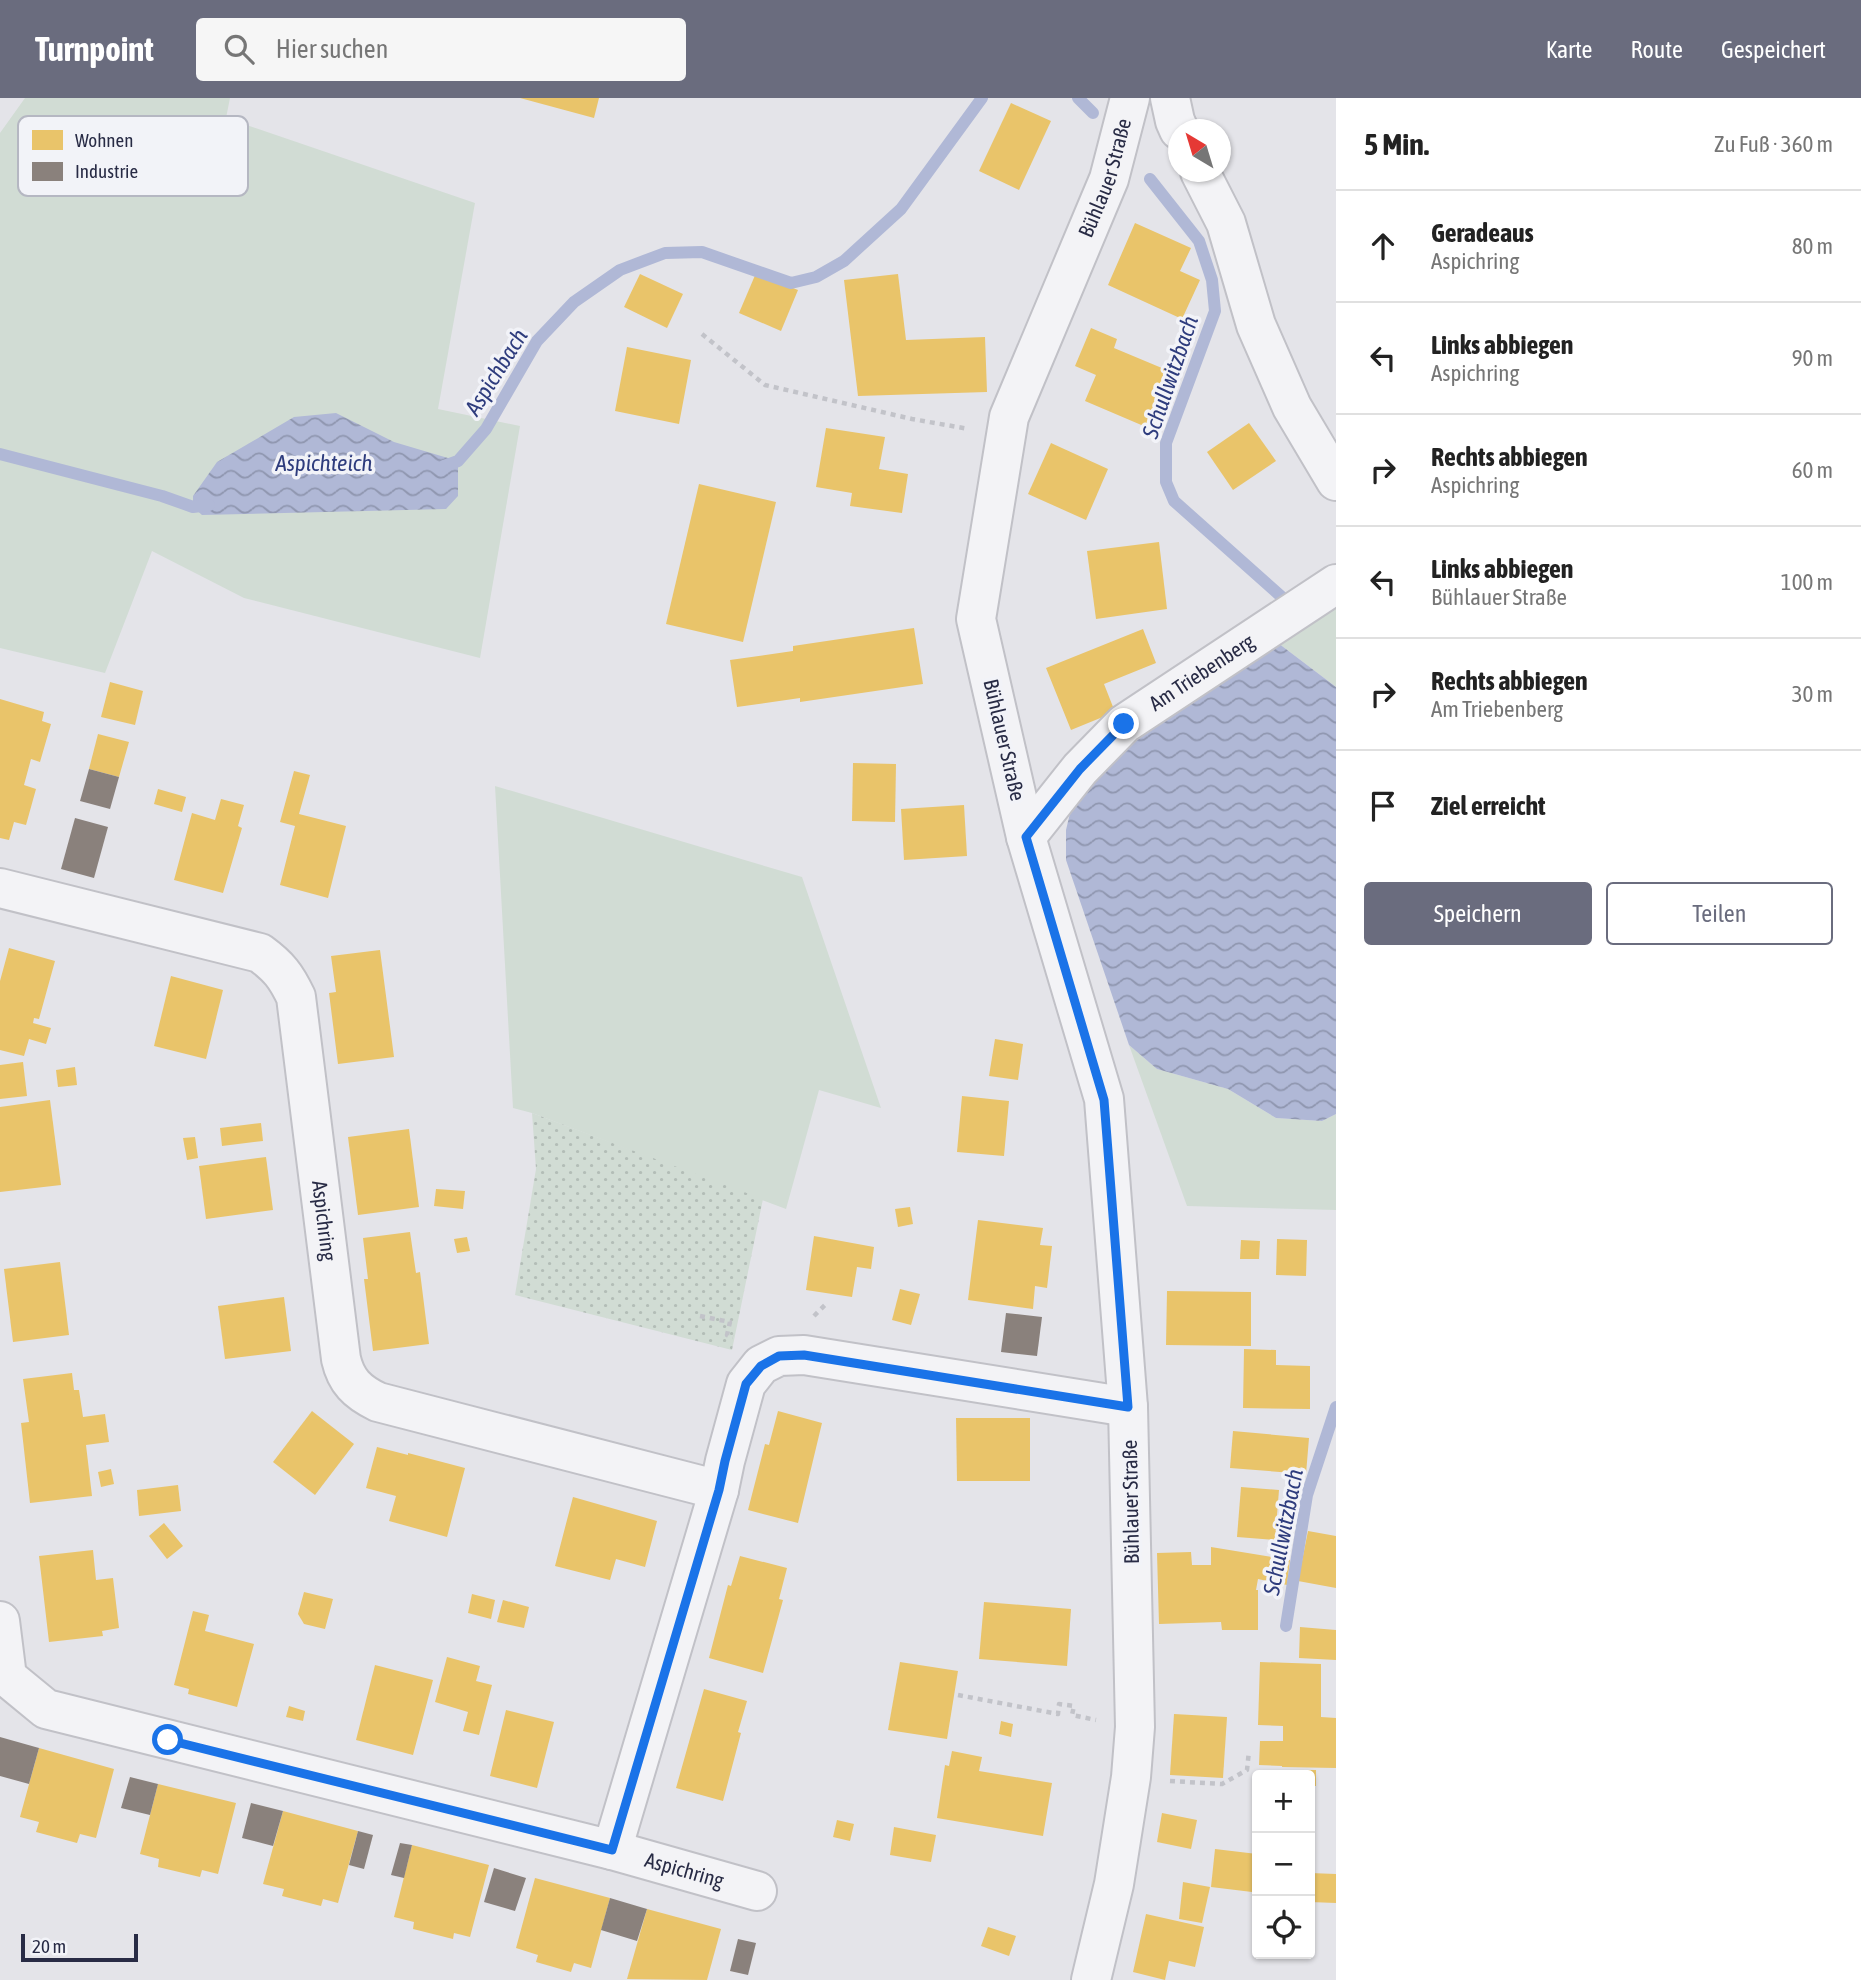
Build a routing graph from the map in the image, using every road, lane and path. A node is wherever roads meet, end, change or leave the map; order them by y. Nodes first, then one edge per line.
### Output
1 (1130, 98) edge
2 (1170, 98) edge
3 (1175, 119) edge
4 (1205, 182) edge
5 (702, 334) dead end
6 (1006, 436) junction
7 (1336, 481) edge
8 (1336, 584) edge
9 (1026, 837) junction
10 (0, 888) edge
11 (1128, 1407) junction
12 (719, 1490) junction
13 (0, 1621) edge
14 (958, 1695) dead end
15 (1135, 1727) junction
16 (1249, 1751) dead end
17 (1130, 1777) junction
18 (612, 1850) junction
19 (757, 1891) dead end
20 (1091, 1980) edge

1 - 6 street, Bühlauer Straße
2 - 3 street
4 - 7 street
5 - 6 path
6 - 9 street, Bühlauer Straße
8 - 9 street, Am Triebenberg
9 - 11 street, Bühlauer Straße
10 - 12 street, Aspichring
11 - 12 street
11 - 15 street, Bühlauer Straße
12 - 18 street
13 - 18 street, Aspichring
14 - 15 path
15 - 17 street, Bühlauer Straße
16 - 17 path
17 - 20 street, Bühlauer Straße
18 - 19 street, Aspichring

